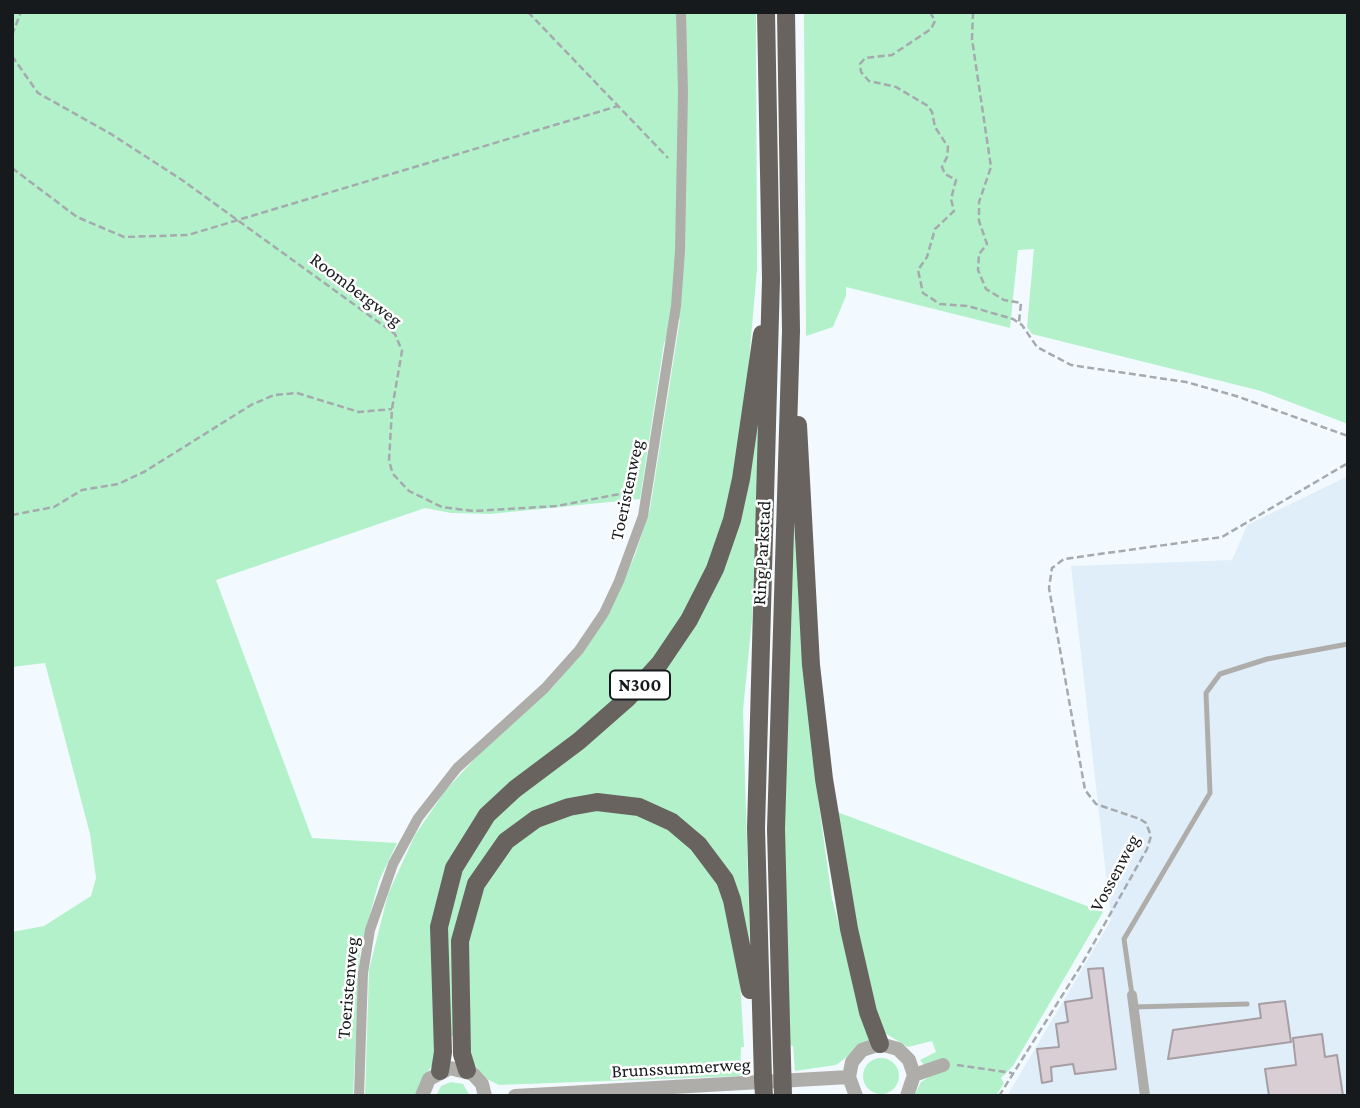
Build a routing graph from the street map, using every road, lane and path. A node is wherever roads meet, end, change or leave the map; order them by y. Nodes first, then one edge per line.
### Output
1 (22, 12) edge
2 (528, 12) edge
3 (681, 12) edge
4 (766, 12) edge
5 (786, 12) edge
6 (930, 12) edge
7 (973, 12) edge
8 (12, 35) edge
9 (12, 56) edge
10 (618, 106) junction
11 (12, 169) edge
12 (682, 173) junction
13 (240, 222) junction
14 (771, 279) junction
15 (1019, 322) junction
16 (790, 331) junction
17 (392, 409) junction
18 (1348, 436) edge
19 (1348, 463) edge
20 (648, 487) junction
21 (12, 515) edge
22 (1348, 643) edge
23 (1132, 995) joint
24 (1247, 1004) dead end
25 (1134, 1007) junction
26 (880, 1044) junction
27 (763, 1062) junction
28 (943, 1065) joint
29 (440, 1070) junction
30 (467, 1070) junction
31 (1013, 1073) junction
32 (914, 1074) junction
33 (849, 1077) junction
34 (359, 1096) edge
35 (422, 1096) edge
36 (485, 1096) edge
37 (515, 1096) edge
38 (764, 1096) edge
39 (783, 1096) edge
40 (856, 1096) edge
41 (907, 1096) edge
42 (999, 1096) edge
43 (1144, 1096) edge

1 - 8 path
2 - 10 path
3 - 12 street, Toeristenweg
4 - 14 highway, Ring Parkstad / N300
5 - 16 highway, Ring Parkstad
6 - 15 path
7 - 15 path
9 - 13 path, Roombergweg
10 - 12 path
10 - 13 path
11 - 13 path
12 - 20 street, Toeristenweg
13 - 17 path, Roombergweg
14 - 27 highway, Ring Parkstad / N300
14 - 29 highway, N300
15 - 18 path
16 - 26 highway
16 - 39 highway, Ring Parkstad, bridge
17 - 20 path, Roombergweg
17 - 21 path
19 - 31 path, Vossenweg
20 - 34 street, Toeristenweg
22 - 23 lane
23 - 25 street
24 - 25 lane
25 - 43 street
26 - 32 street
26 - 33 street
27 - 30 highway, N300
27 - 38 highway, Ring Parkstad / N300, bridge
28 - 31 path
28 - 32 street
29 - 30 street
29 - 35 street
30 - 36 street
31 - 42 path, Vossenweg
32 - 41 street
33 - 37 street, Brunssummerweg
33 - 40 street

